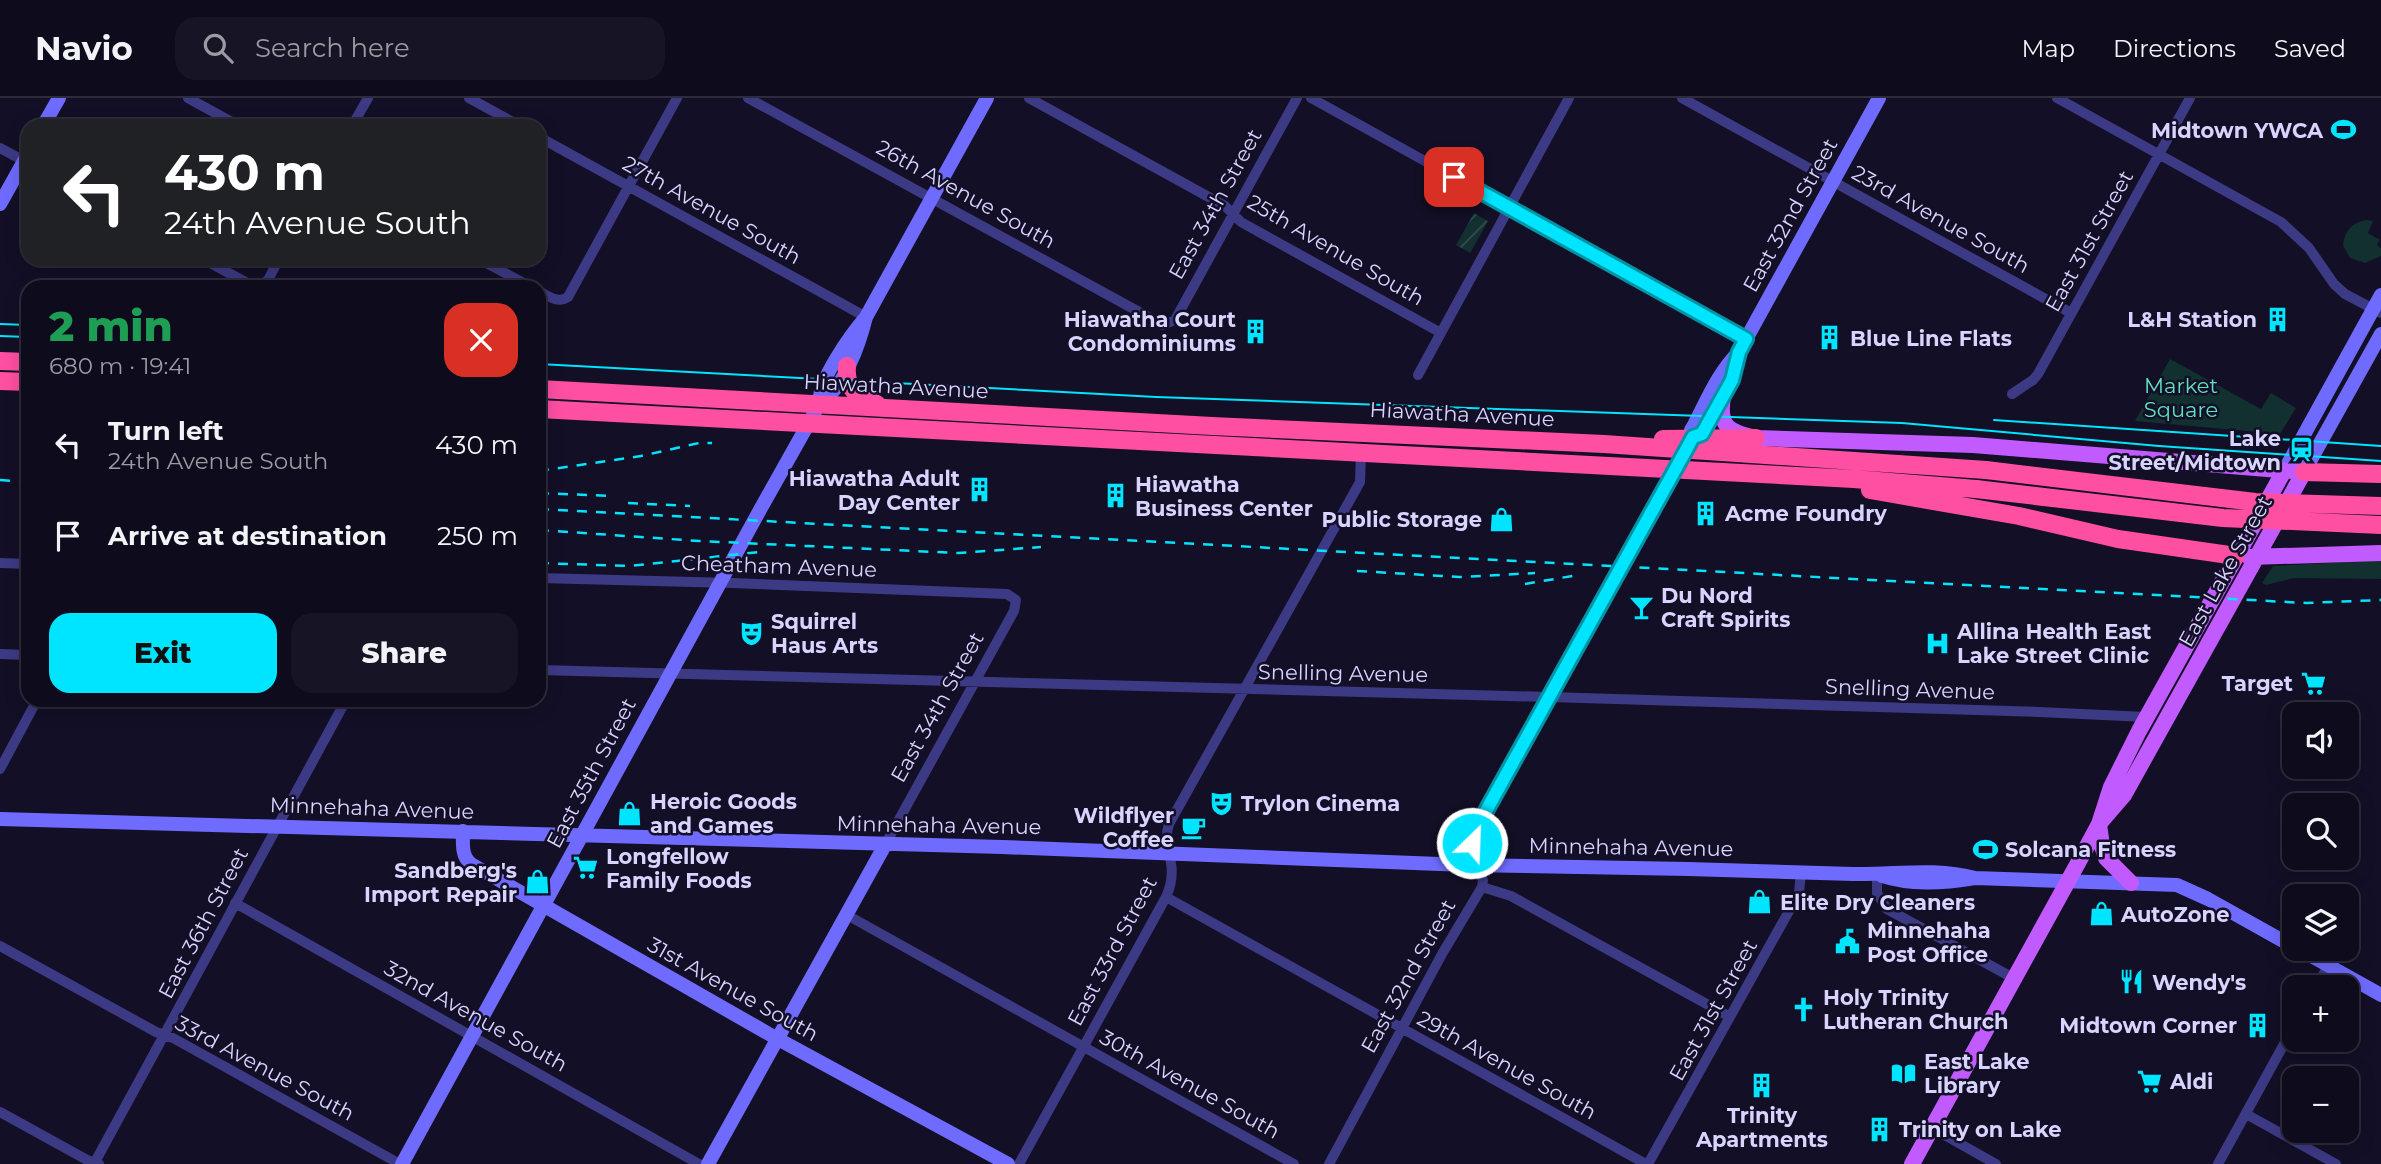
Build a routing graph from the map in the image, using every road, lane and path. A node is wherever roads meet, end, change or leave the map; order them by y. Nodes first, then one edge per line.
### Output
1 (59, 98) edge
2 (188, 98) edge
3 (368, 98) edge
4 (469, 98) edge
5 (677, 98) edge
6 (748, 98) edge
7 (987, 98) edge
8 (1029, 98) edge
9 (1297, 98) edge
10 (1311, 98) edge
11 (1569, 98) edge
12 (1682, 98) edge
13 (1879, 98) edge
14 (2057, 98) edge
15 (2190, 98) edge
16 (47, 119) edge
17 (226, 119) edge
18 (356, 119) edge
19 (507, 119) edge
20 (546, 141) edge
21 (0, 148) edge
22 (2160, 154) junction
23 (21, 157) edge
24 (21, 169) edge
25 (1833, 181) junction
26 (629, 186) junction
27 (932, 199) junction
28 (0, 204) edge
29 (1509, 208) junction
30 (1233, 214) junction
31 (216, 266) edge
32 (492, 266) edge
33 (242, 280) edge
34 (518, 280) edge
35 (546, 295) edge
36 (2381, 295) edge
37 (2377, 311) edge
38 (2071, 313) junction
39 (866, 317) junction
40 (1163, 325) joint
41 (1441, 332) junction
42 (2381, 334) edge
43 (1742, 346) junction
44 (0, 361) edge
45 (21, 362) edge
46 (848, 366) junction
47 (1418, 375) dead end
48 (0, 381) edge
49 (21, 382) edge
50 (546, 389) edge
51 (2012, 394) dead end
52 (1723, 397) junction
53 (820, 403) junction
54 (886, 408) junction
55 (546, 409) edge
56 (809, 422) junction
57 (1756, 438) junction
58 (1690, 444) junction
59 (1361, 453) junction
60 (1676, 469) junction
61 (2284, 471) junction
62 (2304, 472) junction
63 (2381, 474) edge
64 (1780, 475) junction
65 (2381, 506) edge
66 (2381, 525) edge
67 (2381, 553) edge
68 (2236, 556) junction
69 (2256, 558) junction
70 (0, 562) edge
71 (21, 564) edge
72 (546, 578) edge
73 (719, 583) junction
74 (1016, 600) joint
75 (0, 654) edge
76 (21, 655) edge
77 (546, 670) edge
78 (668, 674) junction
79 (977, 681) junction
80 (1242, 690) junction
81 (1549, 697) junction
82 (33, 707) edge
83 (342, 707) edge
84 (2146, 718) junction
85 (0, 769) edge
86 (0, 819) edge
87 (2099, 824) junction
88 (277, 827) junction
89 (463, 831) junction
90 (581, 836) junction
91 (885, 845) junction
92 (1168, 853) junction
93 (1476, 865) junction
94 (1801, 872) junction
95 (1877, 875) junction
96 (2068, 881) junction
97 (2131, 883) junction
98 (1482, 887) junction
99 (1166, 897) junction
100 (235, 903) junction
101 (543, 905) junction
102 (847, 915) junction
103 (2282, 940) edge
104 (0, 946) edge
105 (2319, 961) edge
106 (2328, 966) junction
107 (2323, 975) edge
108 (2015, 979) junction
109 (2381, 995) edge
110 (1730, 1017) junction
111 (1403, 1029) junction
112 (164, 1035) junction
113 (472, 1036) junction
114 (776, 1038) junction
115 (1083, 1046) junction
116 (2282, 1048) edge
117 (0, 1112) edge
118 (2246, 1114) junction
119 (1931, 1128) junction
120 (96, 1164) edge
121 (401, 1164) edge
122 (699, 1164) edge
123 (708, 1164) edge
124 (1008, 1164) edge
125 (1019, 1164) edge
126 (1294, 1164) edge
127 (1329, 1164) edge
128 (1647, 1164) edge
129 (1912, 1164) edge
130 (1996, 1164) edge
131 (2218, 1164) edge
132 (2336, 1164) edge

1 - 16 street
2 - 17 street
3 - 18 street
4 - 19 street
5 - 26 street
6 - 27 street, 26th Avenue South
7 - 27 street, East 35th Street
8 - 30 street, 25th Avenue South
9 - 30 street, East 34th Street
10 - 29 street
11 - 29 street
12 - 25 street, 23rd Avenue South
13 - 25 street, East 32nd Street
14 - 22 street
15 - 22 street, East 31st Street
20 - 26 street, 27th Avenue South
21 - 23 street
22 - 37 street
22 - 38 street, East 31st Street
24 - 28 street
25 - 38 street, 23rd Avenue South
25 - 43 street, East 32nd Street
26 - 35 street
26 - 39 street, 27th Avenue South
27 - 39 street, East 35th Street
27 - 40 street, 26th Avenue South
29 - 41 street
29 - 43 street
30 - 40 street, East 34th Street
30 - 41 street, 25th Avenue South
31 - 33 street
32 - 34 street
36 - 37 street, East Lake Street
37 - 61 street, East Lake Street
38 - 51 street, East 31st Street
39 - 46 street, East 35th Street
39 - 53 street, East 35th Street
41 - 47 street
42 - 62 street, East Lake Street
43 - 52 street, East 32nd Street
43 - 58 street, East 32nd Street
44 - 45 highway
46 - 53 street, East 35th Street
46 - 54 highway
48 - 49 highway
50 - 53 highway, Hiawatha Avenue
52 - 57 main road
52 - 58 street, East 32nd Street
53 - 54 highway, Hiawatha Avenue
53 - 56 street, East 35th Street
54 - 58 highway, Hiawatha Avenue
55 - 56 highway, Hiawatha Avenue
56 - 59 highway, Hiawatha Avenue
56 - 73 street, East 35th Street
57 - 58 highway
57 - 61 main road
58 - 60 street, East 32nd Street
58 - 65 highway, bridge
59 - 60 highway, Hiawatha Avenue
59 - 80 street, East 33rd Street
60 - 64 highway, Hiawatha Avenue
60 - 81 street, East 32nd Street
61 - 62 main road
61 - 68 main road, East Lake Street
62 - 63 highway
62 - 69 main road, East Lake Street
64 - 66 highway, Hiawatha Avenue, bridge
64 - 68 highway
67 - 69 main road
68 - 69 main road
68 - 84 main road, East Lake Street
69 - 87 main road, East Lake Street
70 - 71 street
72 - 73 street, Cheatham Avenue
73 - 74 street, Cheatham Avenue
73 - 78 street, East 35th Street
74 - 79 street, East 34th Street
75 - 76 street
77 - 78 street, Snelling Avenue
78 - 79 street, Snelling Avenue
78 - 90 street, East 35th Street
79 - 80 street, Snelling Avenue
79 - 91 street, East 34th Street
80 - 81 street, Snelling Avenue
80 - 92 street, East 33rd Street
81 - 84 street, Snelling Avenue
81 - 93 street, East 32nd Street
82 - 85 street
83 - 88 street, East 36th Street
84 - 87 main road, East Lake Street
86 - 88 street, Minnehaha Avenue
87 - 96 main road, East Lake Street
87 - 97 main road
88 - 89 street, Minnehaha Avenue
88 - 100 street, East 36th Street
89 - 90 street, Minnehaha Avenue
89 - 101 street, 31st Avenue South
90 - 91 street, Minnehaha Avenue
90 - 101 street, East 35th Street
91 - 92 street, Minnehaha Avenue
91 - 102 street, East 34th Street
92 - 93 street, Minnehaha Avenue
92 - 99 street, East 33rd Street
93 - 94 street, Minnehaha Avenue
93 - 98 street, East 32nd Street
94 - 95 street, Minnehaha Avenue
94 - 110 street, East 31st Street
95 - 96 street, Minnehaha Avenue
95 - 108 street
96 - 97 street
96 - 108 main road, East Lake Street
97 - 103 street
98 - 110 street
98 - 111 street, East 32nd Street
99 - 111 street, 29th Avenue South
99 - 115 street, East 33rd Street
100 - 112 street, East 36th Street
100 - 113 street, 32nd Avenue South
101 - 113 street, East 35th Street
101 - 114 street, 31st Avenue South
102 - 114 street, East 34th Street
102 - 115 street, 30th Avenue South
104 - 112 street, 33rd Avenue South
105 - 106 street
106 - 107 street
106 - 109 street
108 - 119 main road, East Lake Street
110 - 128 street, East 31st Street
111 - 127 street, East 32nd Street
111 - 128 street, 29th Avenue South
112 - 120 street, East 36th Street
112 - 121 street, 33rd Avenue South
113 - 121 street, East 35th Street
113 - 122 street, 32nd Avenue South
114 - 123 street, East 34th Street
114 - 124 street, 31st Avenue South
115 - 125 street, East 33rd Street
115 - 126 street, 30th Avenue South
116 - 118 street
117 - 120 street
118 - 131 street
118 - 132 street
119 - 129 main road, East Lake Street
119 - 130 street

